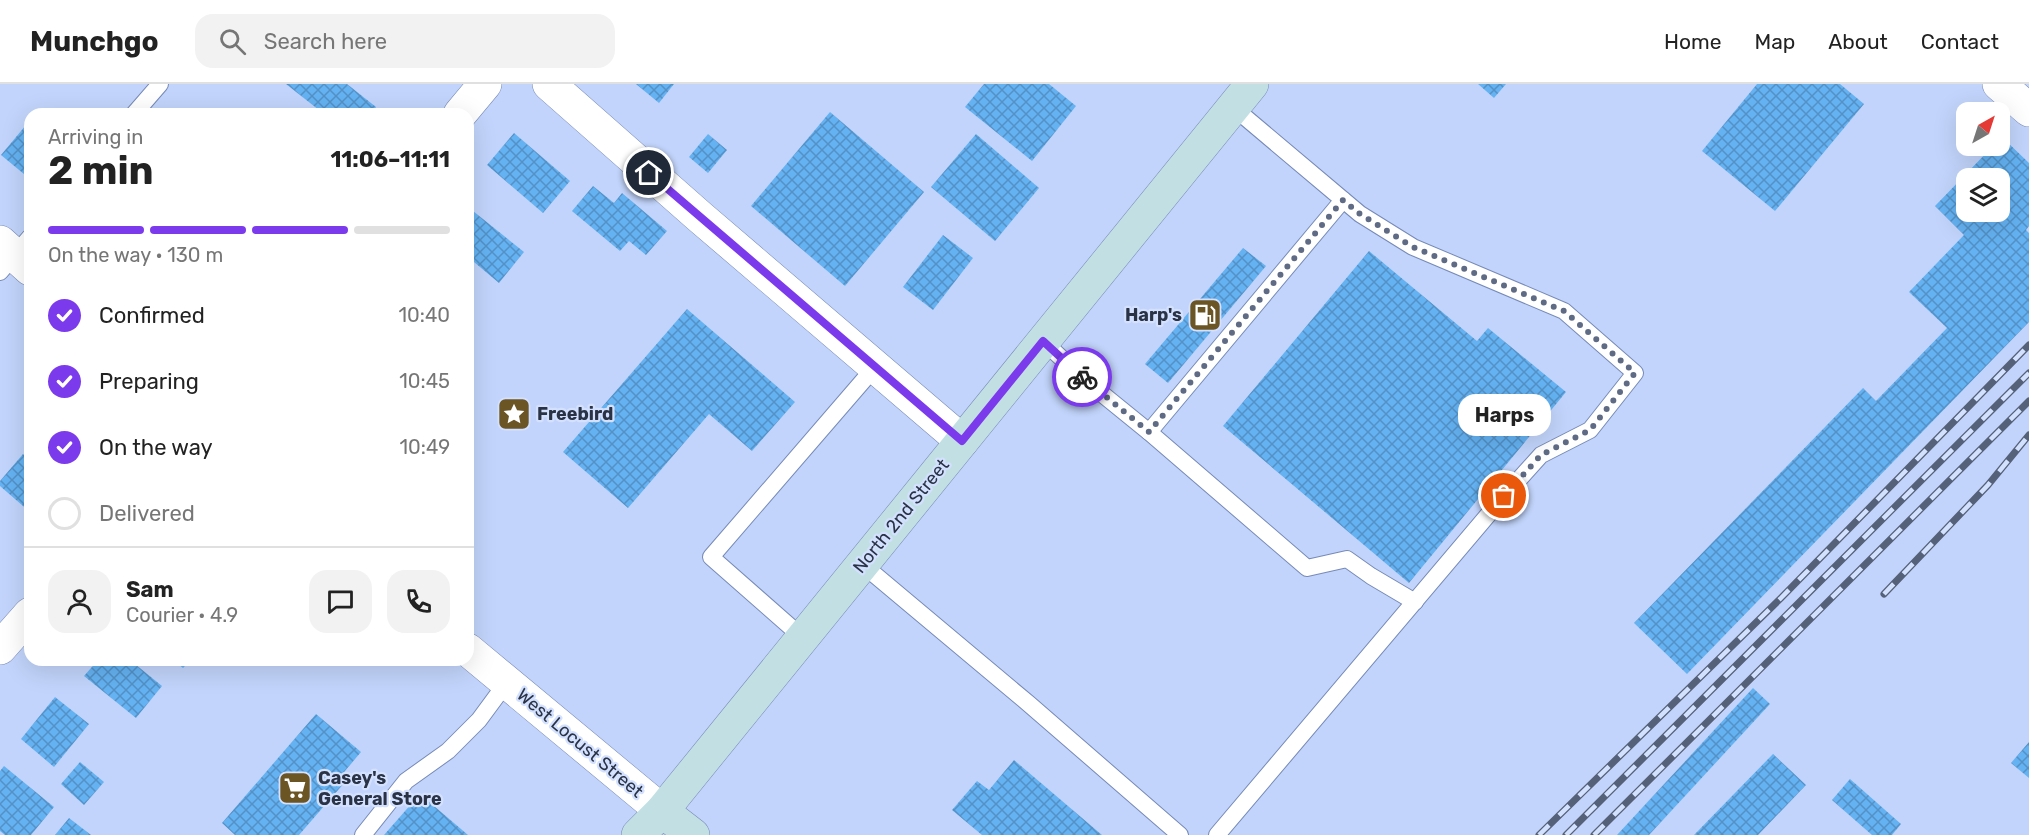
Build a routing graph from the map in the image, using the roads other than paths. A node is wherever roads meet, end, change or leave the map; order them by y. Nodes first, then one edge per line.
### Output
1 (160, 84) edge
2 (485, 84) edge
3 (549, 84) edge
4 (1999, 84) edge
5 (1243, 95) edge
6 (139, 108) edge
7 (465, 108) edge
8 (2029, 110) edge
9 (1343, 200) junction
10 (1043, 341) junction
11 (875, 367) junction
12 (1149, 432) junction
13 (962, 441) junction
14 (862, 564) junction
15 (1415, 602) junction
16 (24, 621) edge
17 (802, 637) junction
18 (0, 648) edge
19 (474, 655) edge
20 (507, 682) junction
21 (662, 811) junction
22 (363, 835) edge
23 (638, 835) edge
24 (693, 835) edge
25 (1180, 835) edge
26 (1216, 835) edge

1 - 6 lane
2 - 7 street
3 - 11 street
4 - 8 street
5 - 9 lane
5 - 10 main road, North 2nd Street
9 - 12 lane
9 - 15 lane
10 - 12 lane
10 - 13 main road, North 2nd Street
11 - 13 street
11 - 17 lane
12 - 15 lane
13 - 14 main road, North 2nd Street
14 - 17 main road, North 2nd Street
14 - 25 lane
15 - 26 lane
16 - 18 street
17 - 21 main road, North 2nd Street
19 - 20 street, West Locust Street
20 - 21 street, West Locust Street
20 - 22 lane
21 - 23 main road, North 2nd Street
21 - 24 main road, West Locust Street

